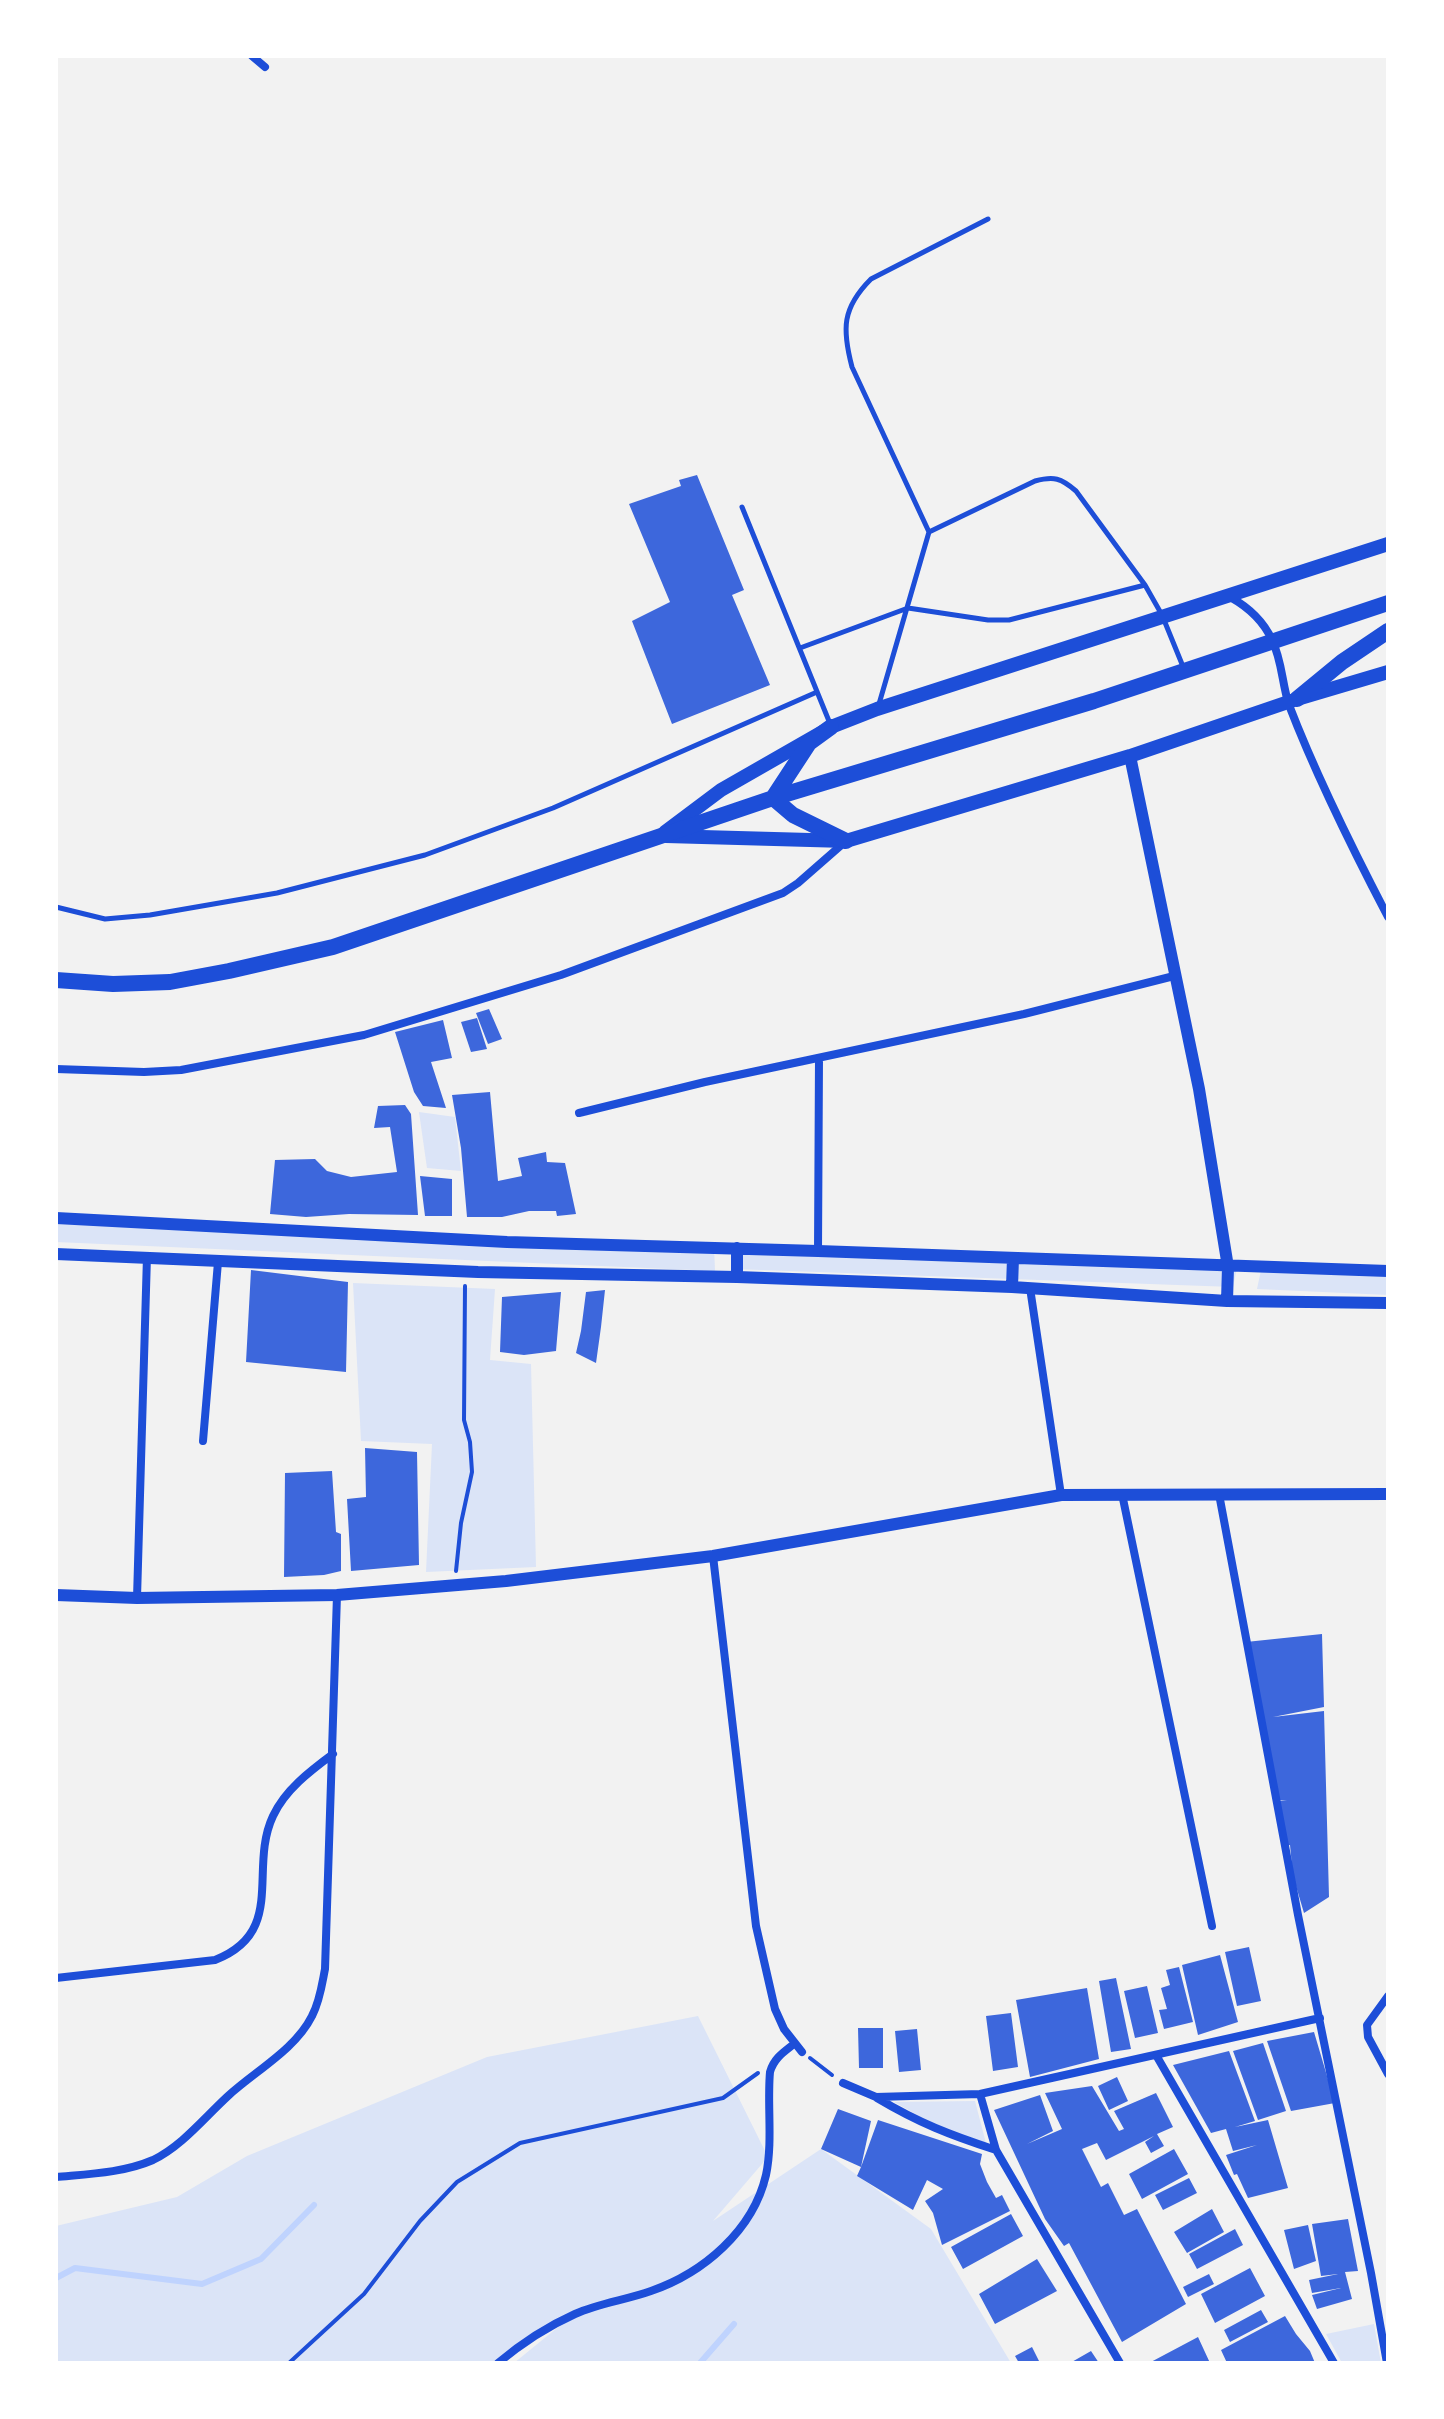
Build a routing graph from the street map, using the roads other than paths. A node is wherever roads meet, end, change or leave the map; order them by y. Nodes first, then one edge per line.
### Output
1 (252, 56) edge
2 (265, 67) dead end
3 (988, 219) dead end
4 (742, 507) dead end
5 (929, 532) junction
6 (1388, 544) edge
7 (1145, 585) junction
8 (1226, 594) junction
9 (1388, 603) edge
10 (908, 608) junction
11 (1162, 615) junction
12 (1388, 631) edge
13 (1273, 641) junction
14 (800, 648) junction
15 (1184, 670) junction
16 (1383, 674) edge
17 (817, 692) junction
18 (1293, 701) junction
19 (877, 709) junction
20 (831, 727) junction
21 (1130, 756) junction
22 (773, 798) junction
23 (659, 836) junction
24 (846, 841) junction
25 (56, 907) edge
26 (1388, 917) edge
27 (1174, 976) junction
28 (56, 980) edge
29 (819, 1058) junction
30 (56, 1069) edge
31 (579, 1113) dead end
32 (56, 1218) edge
33 (737, 1248) junction
34 (818, 1251) junction
35 (56, 1254) edge
36 (147, 1256) junction
37 (1013, 1258) junction
38 (218, 1262) junction
39 (1228, 1267) junction
40 (1388, 1271) edge
41 (737, 1277) junction
42 (1012, 1287) junction
43 (1030, 1288) junction
44 (1227, 1301) junction
45 (1388, 1303) edge
46 (203, 1441) dead end
47 (1122, 1494) junction
48 (1219, 1494) junction
49 (1388, 1494) edge
50 (1061, 1495) junction
51 (713, 1556) junction
52 (56, 1595) edge
53 (337, 1595) junction
54 (137, 1598) junction
55 (333, 1754) junction
56 (1212, 1926) dead end
57 (56, 1978) edge
58 (1388, 1996) edge
59 (1320, 2018) junction
60 (794, 2044) junction
61 (802, 2052) road end
62 (1156, 2055) junction
63 (1388, 2074) edge
64 (843, 2083) road end
65 (980, 2094) junction
66 (876, 2097) junction
67 (996, 2150) junction
68 (56, 2177) edge
69 (498, 2363) edge
70 (1120, 2363) edge
71 (1334, 2363) edge
72 (1387, 2363) edge

1 - 2 street
3 - 5 lane
4 - 14 lane
5 - 7 lane
5 - 10 lane
6 - 8 main road
7 - 10 lane
7 - 11 lane
8 - 11 main road
8 - 13 street
9 - 13 highway
10 - 14 lane
10 - 19 lane
11 - 15 lane
11 - 19 main road
12 - 18 highway
13 - 15 highway
13 - 18 street
14 - 17 lane
15 - 22 highway
16 - 18 main road
17 - 20 lane
17 - 25 lane
18 - 21 main road
18 - 26 street
19 - 20 main road
20 - 22 highway
20 - 23 main road
21 - 24 main road
21 - 27 street
22 - 23 highway
22 - 24 highway
23 - 24 main road
23 - 28 highway
24 - 30 street
27 - 29 street
27 - 39 street
29 - 31 street
29 - 34 street
32 - 33 street
33 - 34 street
33 - 41 street
34 - 37 street
35 - 36 street
36 - 38 street
36 - 54 street
37 - 39 street
37 - 42 street
38 - 41 street
38 - 46 street
39 - 40 street
39 - 44 street
41 - 42 street
42 - 43 street
43 - 44 street
43 - 50 street
44 - 45 street
47 - 48 street
47 - 50 street
47 - 56 street
48 - 49 street
48 - 59 street
50 - 51 street
51 - 53 street
51 - 60 street
52 - 54 street
53 - 54 street
53 - 55 street
55 - 57 street
55 - 68 street
58 - 63 street
59 - 62 street
59 - 72 street
60 - 61 street
60 - 69 street
62 - 65 street
62 - 71 street
64 - 66 street
65 - 66 street
65 - 67 street
66 - 67 street
67 - 70 street

